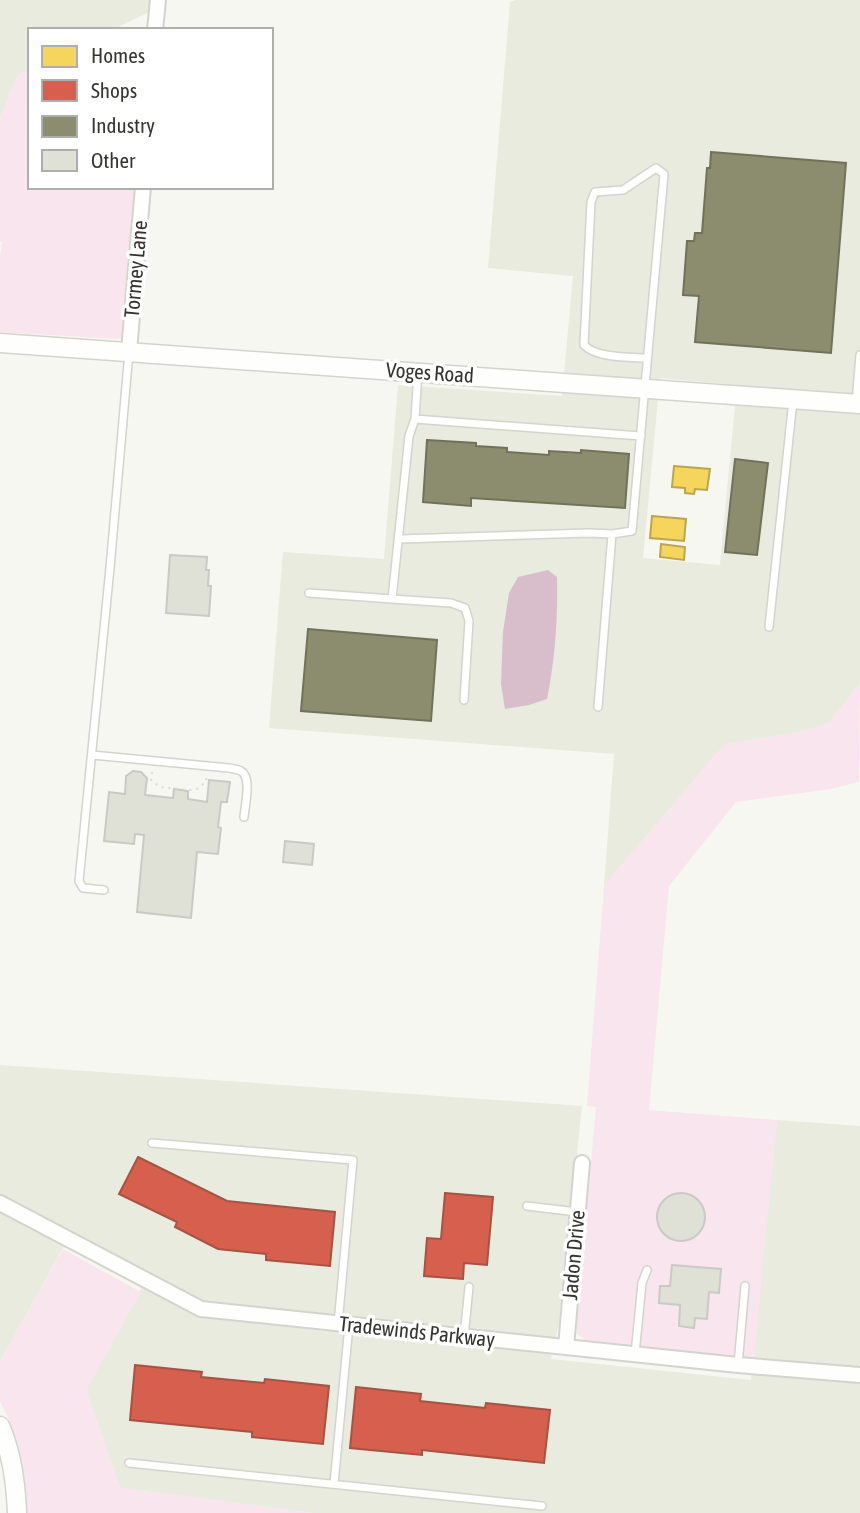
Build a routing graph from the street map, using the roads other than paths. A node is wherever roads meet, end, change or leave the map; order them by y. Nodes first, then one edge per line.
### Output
1 (158, 0) edge
2 (155, 28) edge
3 (143, 189) edge
4 (0, 343) edge
5 (130, 351) junction
6 (860, 355) edge
7 (646, 358) junction
8 (860, 366) edge
9 (418, 372) junction
10 (643, 388) junction
11 (794, 399) junction
12 (858, 404) edge
13 (415, 419) junction
14 (641, 436) junction
15 (612, 534) junction
16 (400, 539) junction
17 (309, 593) dead end
18 (392, 599) junction
19 (769, 627) dead end
20 (464, 700) dead end
21 (598, 707) dead end
22 (92, 755) junction
23 (244, 817) dead end
24 (104, 890) dead end
25 (152, 1143) dead end
26 (582, 1163) dead end
27 (0, 1203) edge
28 (527, 1206) dead end
29 (578, 1212) junction
30 (647, 1270) dead end
31 (746, 1286) dead end
32 (469, 1287) dead end
33 (344, 1324) junction
34 (464, 1336) junction
35 (566, 1347) junction
36 (635, 1354) junction
37 (738, 1365) junction
38 (860, 1375) edge
39 (0, 1426) edge
40 (129, 1463) dead end
41 (334, 1485) junction
42 (542, 1506) dead end
43 (18, 1513) edge

1 - 2 street
3 - 5 street, Tormey Lane
4 - 5 street, Voges Road
5 - 9 street, Voges Road
5 - 22 lane
6 - 8 lane
7 - 7 lane
7 - 10 lane
8 - 12 lane
9 - 10 street, Voges Road
9 - 13 lane
10 - 11 street, Voges Road
10 - 14 lane
11 - 12 street, Voges Road
11 - 19 lane
13 - 14 lane
13 - 16 lane
14 - 15 lane
15 - 16 lane
15 - 21 lane
16 - 18 lane
17 - 18 lane
18 - 20 lane
22 - 23 lane
22 - 24 lane
25 - 33 lane
26 - 29 street, Jadon Drive
27 - 33 street, Tradewinds Parkway
28 - 29 lane
29 - 35 street, Jadon Drive
30 - 36 lane
31 - 37 lane
32 - 34 lane
33 - 34 street, Tradewinds Parkway
33 - 41 lane
34 - 35 street, Tradewinds Parkway
35 - 36 street, Tradewinds Parkway
36 - 37 street, Tradewinds Parkway
37 - 38 street, Tradewinds Parkway
39 - 43 street
40 - 41 lane
41 - 42 lane

